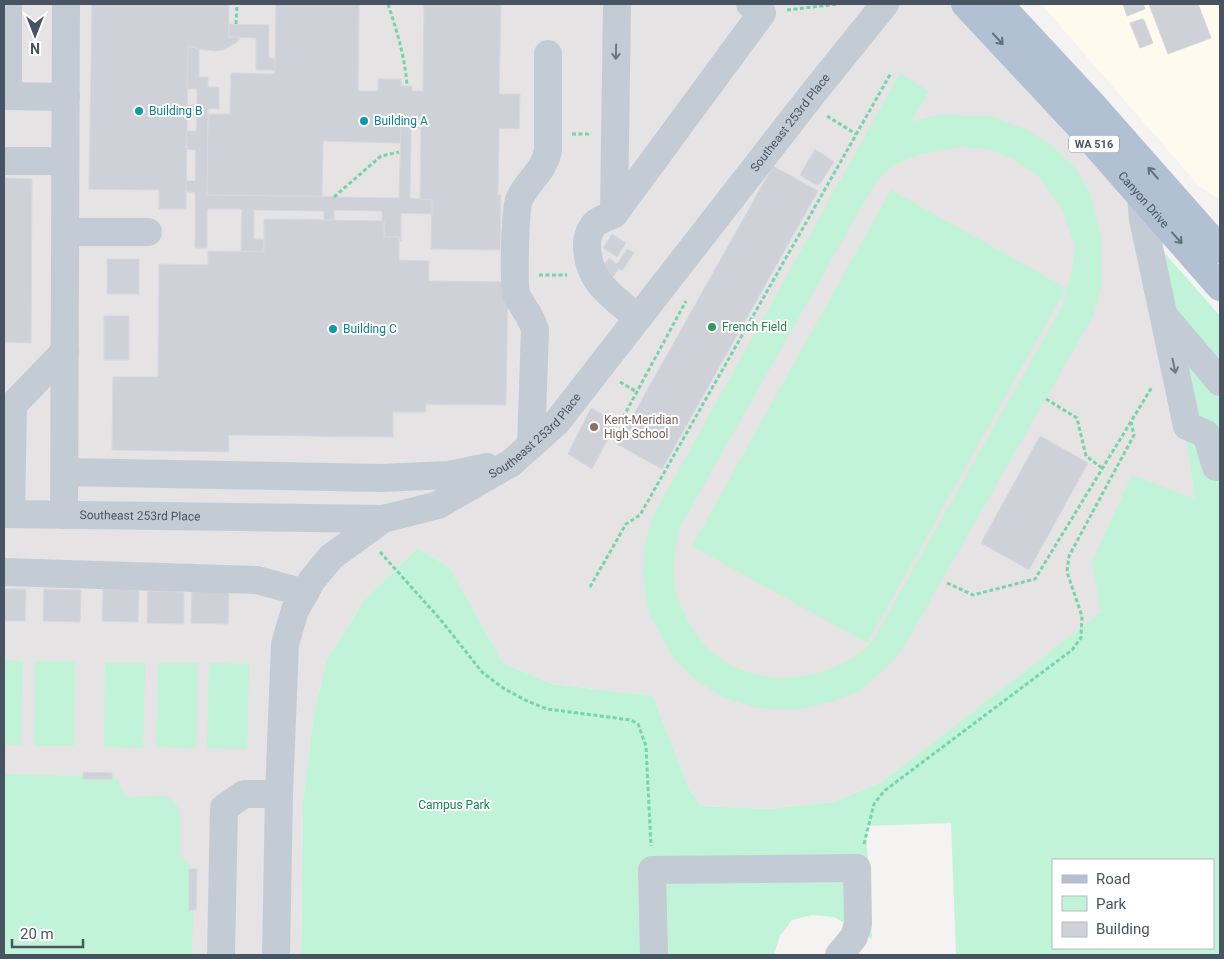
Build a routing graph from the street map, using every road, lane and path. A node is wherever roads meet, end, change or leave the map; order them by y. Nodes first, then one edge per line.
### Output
1 (8, 4) edge
2 (66, 4) edge
3 (236, 4) edge
4 (388, 4) edge
5 (617, 4) edge
6 (838, 4) edge
7 (885, 4) edge
8 (965, 4) edge
9 (1000, 4) edge
10 (756, 8) edge
11 (236, 24) dead end
12 (548, 54) dead end
13 (891, 73) dead end
14 (407, 86) dead end
15 (6, 96) edge
16 (66, 97) junction
17 (805, 103) junction
18 (856, 134) junction
19 (399, 152) dead end
20 (4, 161) edge
21 (66, 161) junction
22 (334, 197) dead end
23 (1141, 198) junction
24 (614, 214) junction
25 (1210, 226) edge
26 (65, 232) junction
27 (148, 232) dead end
28 (1220, 249) edge
29 (534, 275) dead end
30 (570, 275) dead end
31 (1220, 287) edge
32 (688, 296) dead end
33 (1164, 315) junction
34 (638, 318) junction
35 (65, 351) junction
36 (1172, 354) junction
37 (1220, 382) edge
38 (1046, 400) dead end
39 (1131, 422) junction
40 (620, 423) dead end
41 (530, 445) junction
42 (511, 463) junction
43 (1220, 466) edge
44 (1102, 468) junction
45 (65, 472) junction
46 (7, 514) edge
47 (64, 515) junction
48 (373, 526) junction
49 (4, 572) edge
50 (947, 583) dead end
51 (590, 587) dead end
52 (305, 593) junction
53 (279, 794) junction
54 (857, 868) junction
55 (652, 870) junction
56 (221, 955) edge
57 (276, 955) edge
58 (654, 955) edge
59 (839, 955) edge

1 - 15 street
2 - 16 street
3 - 11 path
4 - 14 path
5 -> 24 street
6 - 10 path
7 - 17 street, Southeast 253rd Place
8 -> 23 main road, Canyon Drive / WA 516
25 -> 9 main road, Canyon Drive / WA 516
10 - 24 street
12 - 41 street
13 - 18 path
15 - 16 street
16 - 21 street
17 - 18 path
17 - 34 street, Southeast 253rd Place
18 - 51 path
19 - 22 path
20 - 21 street
21 - 26 street
23 -> 31 main road, Canyon Drive / WA 516
23 - 33 street
24 - 34 street
25 - 28 main road, Canyon Drive / WA 516
26 - 27 street
26 - 35 street
29 - 30 path
32 - 40 path
33 - 36 street
33 - 37 street
34 - 41 street, Southeast 253rd Place
35 - 45 street
35 - 46 street
36 - 39 path
36 -> 43 street
38 - 44 path
39 - 44 path
39 - 54 path
41 - 42 street, Southeast 253rd Place
42 - 45 street
42 - 48 street, Southeast 253rd Place
44 - 50 path
45 - 47 street
46 - 47 street, Southeast 253rd Place
47 - 48 street, Southeast 253rd Place
48 - 52 street
48 - 55 path
49 - 52 street
52 - 53 street
53 - 56 street
53 - 57 street
54 - 55 street
54 - 59 street
55 - 58 street

